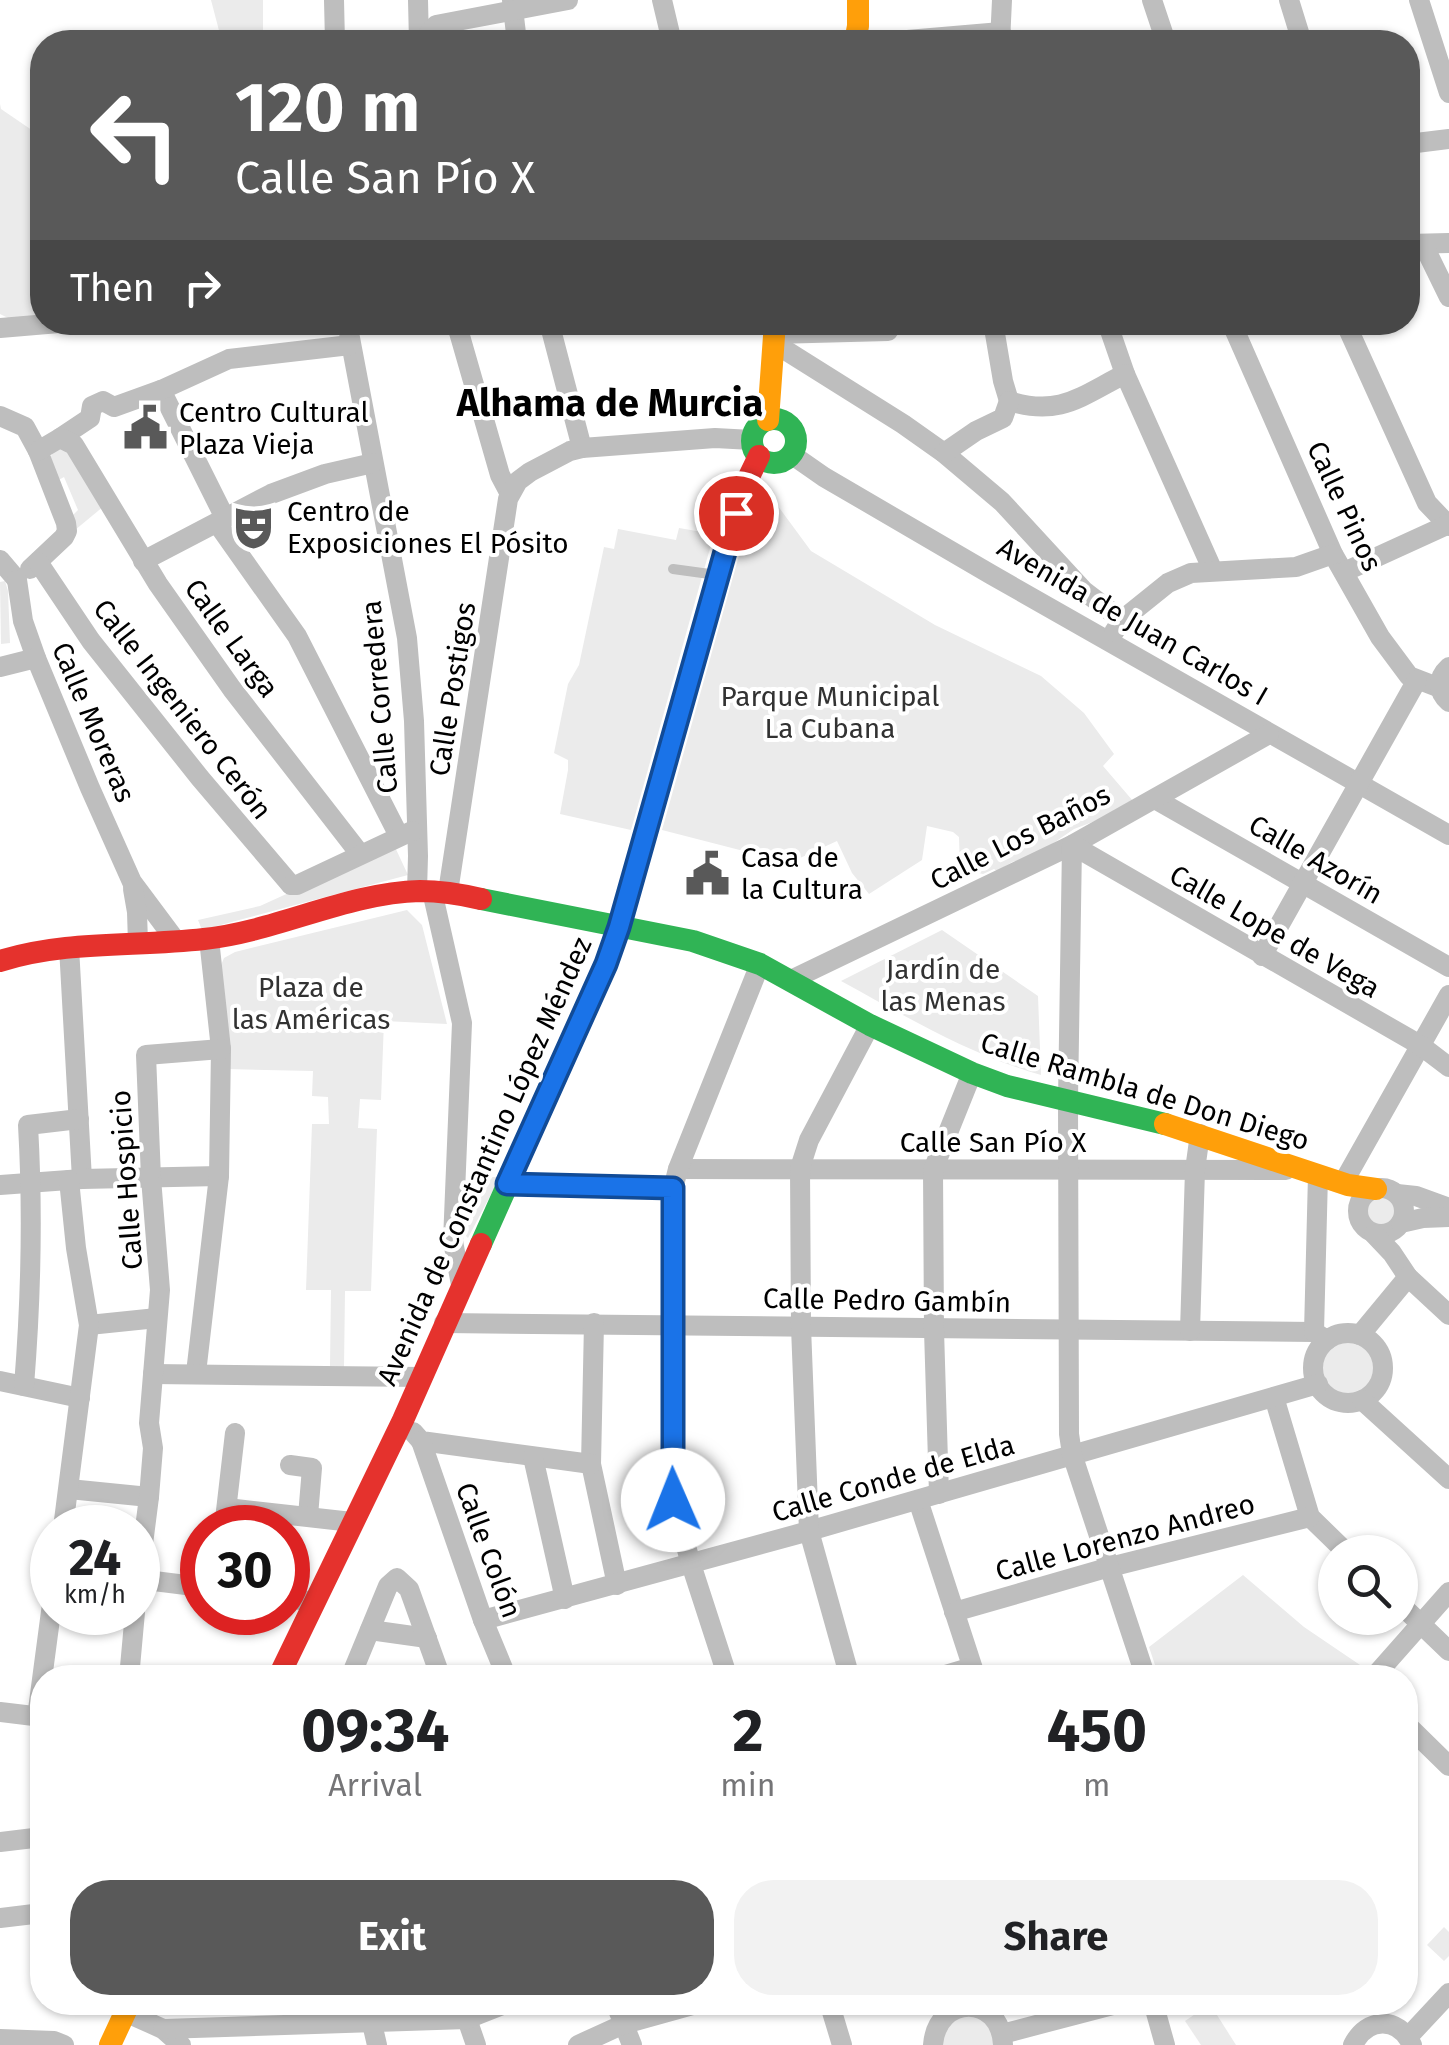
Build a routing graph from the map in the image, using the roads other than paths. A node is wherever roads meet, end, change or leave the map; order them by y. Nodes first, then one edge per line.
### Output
1 (334, 0) edge
2 (418, 0) edge
3 (568, 0) edge
4 (662, 0) edge
5 (858, 0) edge
6 (1002, 0) edge
7 (1152, 0) edge
8 (1289, 0) edge
9 (1419, 0) edge
10 (512, 6) edge
11 (334, 30) edge
12 (420, 30) edge
13 (432, 30) edge
14 (669, 30) edge
15 (857, 30) edge
16 (1000, 30) edge
17 (1162, 30) edge
18 (1298, 30) edge
19 (1449, 93) edge
20 (1449, 139) edge
21 (1420, 143) edge
22 (1449, 243) edge
23 (1420, 244) edge
24 (1420, 252) edge
25 (1449, 297) edge
26 (30, 325) edge
27 (0, 328) edge
28 (349, 335) edge
29 (460, 335) edge
30 (552, 335) edge
31 (774, 335) edge
32 (777, 335) edge
33 (996, 335) edge
34 (1111, 335) edge
35 (1241, 335) edge
36 (1351, 335) edge
37 (350, 345) junction
38 (1125, 374) junction
39 (161, 390) junction
40 (1009, 401) junction
41 (0, 416) edge
42 (778, 421) junction
43 (67, 441) junction
44 (582, 448) junction
45 (756, 448) junction
46 (38, 451) junction
47 (944, 452) junction
48 (791, 454) junction
49 (372, 463) junction
50 (510, 494) junction
51 (221, 520) junction
52 (1448, 525) edge
53 (0, 560) edge
54 (143, 561) junction
55 (38, 562) junction
56 (1338, 563) junction
57 (674, 568) dead end
58 (1213, 571) junction
59 (719, 575) junction
60 (17, 580) junction
61 (1122, 620) junction
62 (1108, 641) junction
63 (36, 658) junction
64 (0, 667) edge
65 (1449, 667) edge
66 (1417, 680) junction
67 (1444, 695) edge
68 (1269, 734) junction
69 (1359, 784) junction
70 (1156, 799) junction
71 (408, 832) junction
72 (1449, 835) edge
73 (1072, 845) junction
74 (360, 854) junction
75 (418, 856) junction
76 (453, 857) junction
77 (132, 882) junction
78 (1302, 882) junction
79 (291, 885) junction
80 (432, 891) junction
81 (299, 917) junction
82 (619, 927) junction
83 (209, 939) junction
84 (176, 941) junction
85 (138, 943) junction
86 (69, 947) junction
87 (1262, 956) junction
88 (0, 961) edge
89 (760, 964) junction
90 (1449, 967) edge
91 (790, 980) junction
92 (1449, 995) edge
93 (870, 1025) junction
94 (1420, 1045) junction
95 (221, 1049) junction
96 (1449, 1067) edge
97 (972, 1073) junction
98 (1068, 1100) junction
99 (78, 1119) junction
100 (1200, 1134) junction
101 (800, 1168) junction
102 (934, 1170) junction
103 (1068, 1170) junction
104 (1195, 1170) junction
105 (219, 1176) junction
106 (1323, 1176) junction
107 (151, 1178) junction
108 (675, 1179) junction
109 (76, 1180) junction
110 (32, 1182) junction
111 (507, 1184) junction
112 (0, 1185) edge
113 (1386, 1192) junction
114 (1449, 1208) edge
115 (1358, 1210) junction
116 (1449, 1217) edge
117 (1399, 1226) junction
118 (1374, 1234) junction
119 (1407, 1275) junction
120 (462, 1285) junction
121 (1449, 1316) edge
122 (157, 1318) junction
123 (444, 1323) junction
124 (594, 1324) junction
125 (674, 1325) junction
126 (89, 1326) junction
127 (801, 1328) junction
128 (1068, 1329) junction
129 (934, 1330) junction
130 (1190, 1330) junction
131 (1360, 1335) junction
132 (1320, 1336) junction
133 (196, 1373) junction
134 (154, 1374) junction
135 (422, 1377) junction
136 (0, 1381) edge
137 (1318, 1384) junction
138 (24, 1386) junction
139 (1274, 1397) junction
140 (80, 1398) junction
141 (1362, 1400) junction
142 (403, 1420) junction
143 (235, 1433) dead end
144 (421, 1440) junction
145 (1072, 1454) junction
146 (533, 1457) junction
147 (590, 1464) junction
148 (290, 1465) dead end
149 (1449, 1479) edge
150 (68, 1489) junction
151 (939, 1494) junction
152 (149, 1497) junction
153 (918, 1500) junction
154 (66, 1505) edge
155 (148, 1505) edge
156 (227, 1505) edge
157 (309, 1505) edge
158 (310, 1516) edge
159 (1310, 1517) junction
160 (352, 1522) junction
161 (809, 1531) junction
162 (1329, 1535) edge
163 (691, 1564) junction
164 (1110, 1567) junction
165 (618, 1584) junction
166 (1449, 1592) edge
167 (565, 1599) junction
168 (310, 1601) edge
169 (314, 1602) junction
170 (954, 1612) junction
171 (483, 1620) junction
172 (1420, 1624) junction
173 (370, 1630) junction
174 (49, 1635) edge
175 (133, 1635) edge
176 (426, 1638) junction
177 (1449, 1651) edge
178 (46, 1665) edge
179 (130, 1665) edge
180 (285, 1665) edge
181 (355, 1665) edge
182 (435, 1665) edge
183 (502, 1665) edge
184 (724, 1665) edge
185 (846, 1665) edge
186 (972, 1665) edge
187 (1142, 1665) edge
188 (1384, 1665) edge
189 (0, 1712) edge
190 (30, 1716) edge
191 (1418, 1736) edge
192 (1449, 1766) edge
193 (30, 1838) edge
194 (0, 1842) edge
195 (30, 1915) edge
196 (0, 1918) edge
197 (1449, 1993) edge
198 (123, 2015) edge
199 (140, 2015) edge
200 (335, 2015) edge
201 (370, 2015) edge
202 (411, 2015) edge
203 (477, 2015) edge
204 (621, 2015) edge
205 (656, 2015) edge
206 (832, 2015) edge
207 (946, 2015) edge
208 (991, 2015) edge
209 (1082, 2015) edge
210 (1156, 2015) edge
211 (467, 2019) junction
212 (624, 2024) junction
213 (163, 2030) junction
214 (0, 2039) edge
215 (1002, 2040) edge
216 (1410, 2041) edge
217 (64, 2045) edge
218 (110, 2045) edge
219 (181, 2045) edge
220 (377, 2045) edge
221 (476, 2045) edge
222 (578, 2045) edge
223 (632, 2045) edge
224 (842, 2045) edge
225 (933, 2045) edge
226 (1164, 2045) edge
227 (1353, 2045) edge

1 - 11 street
2 - 12 street
3 - 10 street
4 - 14 street
5 - 15 main road
6 - 16 street
7 - 17 street
8 - 18 street
9 - 19 street
10 - 13 street
20 - 21 street
22 - 23 street
24 - 25 street
26 - 27 street
28 - 37 street, Calle Corredera
29 - 50 street
30 - 44 street
31 - 42 main road
32 - 47 street
33 - 40 street
34 - 38 street
35 - 56 street, Calle Pinos
36 - 52 street
37 - 39 street
37 - 49 street, Calle Corredera
38 - 40 street
38 - 58 street
39 - 43 street
39 - 51 street
40 - 47 street
41 - 46 street
42 - 45 main road
42 - 48 main road
43 - 46 street
43 - 54 street, Calle Larga
44 - 45 street
44 - 50 street
45 - 48 main road
45 - 59 main road, Avenida de Constantino López Méndez
46 - 55 street
47 - 61 street
48 - 62 street, Avenida de Juan Carlos I
49 - 51 street
49 - 71 street, Calle Corredera
50 - 76 street, Calle Postigos
51 - 54 street
51 - 71 street
52 - 56 street
53 - 60 street
54 - 74 street, Calle Larga
55 - 60 street
55 - 79 street, Calle Ingeniero Cerón
56 - 58 street
56 - 66 street, Calle Pinos
57 - 59 lane
58 - 61 street
59 - 82 main road, Avenida de Constantino López Méndez
60 - 63 street, Calle Moreras
61 - 62 street
62 - 68 street, Avenida de Juan Carlos I
63 - 64 street
63 - 77 street, Calle Moreras
65 - 67 street
66 - 67 street, Calle Pinos
66 - 69 street
68 - 69 street, Avenida de Juan Carlos I
68 - 70 street, Calle Los Baños
69 - 72 street, Avenida de Juan Carlos I
69 - 78 street
70 - 73 street, Calle Los Baños
70 - 78 street, Calle Azorín
71 - 74 street
71 - 75 street, Calle Corredera
73 - 87 street, Calle Lope de Vega
73 - 91 street, Calle Los Baños
73 - 98 street
74 - 79 street
75 - 76 street
75 - 80 street, Calle Corredera
76 - 80 street, Calle Postigos
77 - 84 street, Calle Moreras
77 - 85 street, Calle Moreras
78 - 87 street
78 - 90 street, Calle Azorín
79 - 81 street
80 - 81 main road
80 - 82 main road, Calle Rambla de Don Diego
80 - 120 street
81 - 83 main road
82 - 89 main road, Calle Rambla de Don Diego
82 - 111 main road, Avenida de Constantino López Méndez
83 - 84 main road
83 - 95 street
84 - 85 main road
85 - 86 main road
86 - 88 main road
86 - 99 street
87 - 94 street, Calle Lope de Vega
89 - 91 main road, Calle Rambla de Don Diego
89 - 108 street
91 - 93 main road, Calle Rambla de Don Diego
92 - 94 street
93 - 97 main road, Calle Rambla de Don Diego
93 - 101 street
94 - 96 street, Calle Lope de Vega
94 - 106 street
95 - 105 street
95 - 107 street, Calle Hospicio
97 - 98 main road, Calle Rambla de Don Diego
97 - 102 street
98 - 100 main road, Calle Rambla de Don Diego
98 - 103 street
99 - 109 street
99 - 110 street
100 - 104 street
100 - 106 main road, Calle Rambla de Don Diego
101 - 102 street, Calle San Pío X
101 - 108 street, Calle San Pío X
101 - 127 street
102 - 103 street, Calle San Pío X
102 - 129 street
103 - 104 street, Calle San Pío X
103 - 128 street
104 - 106 street, Calle San Pío X
104 - 130 street
105 - 107 street
105 - 133 street
106 - 113 main road, Calle Rambla de Don Diego
106 - 115 street
106 - 132 street
107 - 109 street
107 - 122 street, Calle Hospicio
108 - 111 street, Calle San Pío X
108 - 125 street
109 - 110 street
109 - 126 street
110 - 112 street
110 - 138 street
111 - 120 main road, Avenida de Constantino López Méndez
113 - 114 street
113 - 115 street
113 - 117 street
115 - 118 street
116 - 117 street
117 - 118 street
117 - 119 street
118 - 119 street
119 - 121 street
119 - 131 street
120 - 123 main road, Avenida de Constantino López Méndez
122 - 126 street
122 - 134 street, Calle Hospicio
123 - 124 street, Calle Pedro Gambín
123 - 135 main road, Avenida de Constantino López Méndez
124 - 125 street, Calle Pedro Gambín
124 - 147 street
125 - 127 street, Calle Pedro Gambín
125 - 163 street
126 - 140 street
127 - 129 street, Calle Pedro Gambín
127 - 161 street
128 - 129 street, Calle Pedro Gambín
128 - 130 street, Calle Pedro Gambín
128 - 145 street
129 - 151 street
130 - 132 street, Calle Pedro Gambín
131 - 132 street
131 - 141 street
132 - 137 street
133 - 134 street
133 - 135 street
134 - 152 street, Calle Hospicio
135 - 142 main road, Avenida de Constantino López Méndez
136 - 138 street
137 - 139 street, Calle Conde de Elda
137 - 141 street
138 - 140 street
139 - 145 street, Calle Conde de Elda
139 - 159 street
140 - 150 street
141 - 149 street
142 - 144 street
142 - 160 main road, Avenida de Constantino López Méndez
143 - 156 street
144 - 146 street
144 - 171 street, Calle Colón
145 - 151 street, Calle Conde de Elda
145 - 164 street
146 - 147 street
146 - 167 street
147 - 165 street
148 - 157 street
150 - 152 street
150 - 154 street
151 - 153 street, Calle Conde de Elda
152 - 155 street, Calle Hospicio
153 - 161 street, Calle Conde de Elda
153 - 170 street
158 - 160 street
159 - 162 street
159 - 164 street, Calle Lorenzo Andreo
160 - 169 main road, Avenida de Constantino López Méndez
161 - 163 street, Calle Conde de Elda
161 - 185 street
163 - 165 street, Calle Conde de Elda
163 - 184 street
164 - 170 street, Calle Lorenzo Andreo
164 - 187 street
165 - 167 street, Calle Conde de Elda
166 - 172 street
167 - 171 street, Calle Conde de Elda
168 - 169 street
169 - 180 main road, Avenida de Constantino López Méndez
170 - 186 street
171 - 183 street, Calle Colón
172 - 177 street
172 - 188 street
173 - 176 street
173 - 176 street
173 - 181 street
174 - 178 street
175 - 179 street
176 - 182 street
189 - 190 street
191 - 192 street
193 - 194 street
195 - 196 street
197 - 216 street
198 - 218 main road
199 - 213 street
200 - 213 street
201 - 220 street
202 - 211 street
203 - 211 street
204 - 212 street
205 - 212 street
206 - 224 street
207 - 225 street
208 - 215 street
209 - 215 street
210 - 226 street
211 - 221 street
212 - 222 street
212 - 223 street
213 - 219 street
214 - 217 street
216 - 227 street

